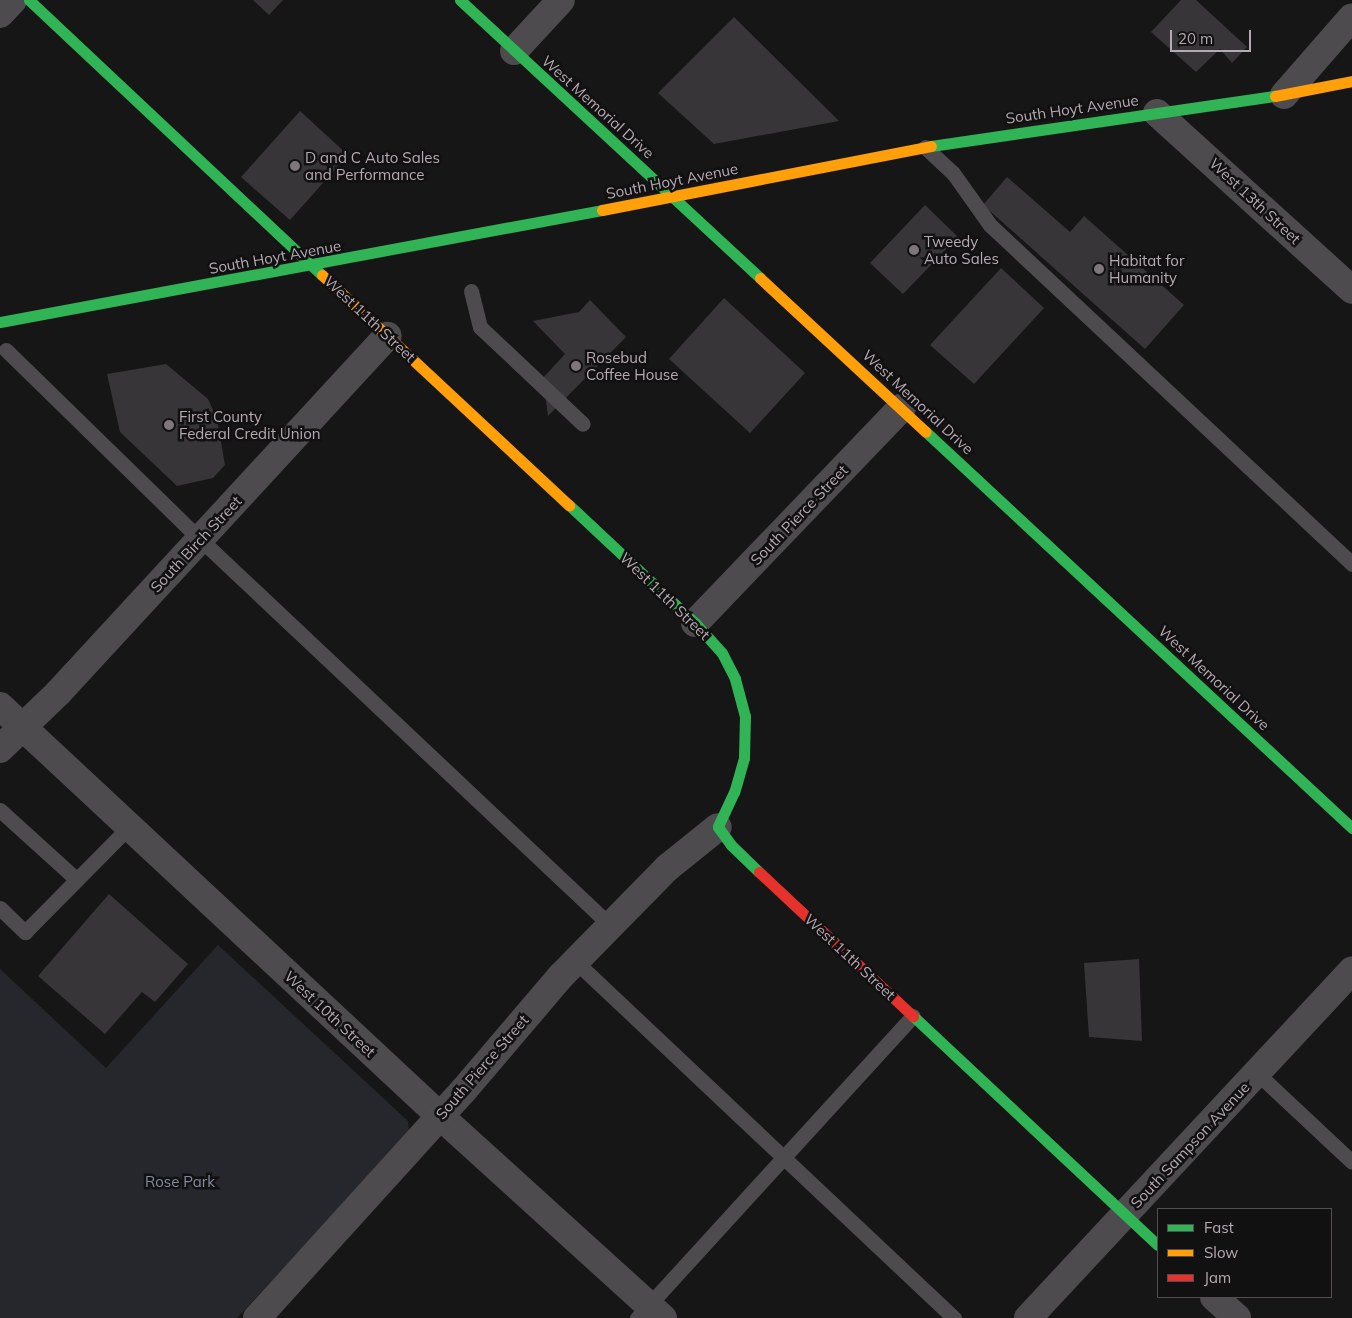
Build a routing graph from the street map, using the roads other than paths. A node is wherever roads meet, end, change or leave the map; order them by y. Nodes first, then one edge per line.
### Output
1 (13, 0) edge
2 (30, 0) edge
3 (460, 0) edge
4 (561, 0) edge
5 (0, 14) edge
6 (1352, 17) edge
7 (514, 51) junction
8 (1352, 81) edge
9 (1284, 95) junction
10 (1157, 113) junction
11 (926, 147) junction
12 (674, 196) junction
13 (313, 266) junction
14 (1352, 290) edge
15 (471, 291) dead end
16 (0, 322) edge
17 (388, 336) junction
18 (6, 350) dead end
19 (902, 407) junction
20 (584, 424) dead end
21 (200, 540) junction
22 (1352, 564) edge
23 (695, 623) junction
24 (0, 706) edge
25 (24, 729) junction
26 (0, 749) edge
27 (0, 810) edge
28 (129, 827) junction
29 (718, 827) junction
30 (1352, 828) edge
31 (76, 879) junction
32 (0, 908) edge
33 (610, 926) junction
34 (575, 961) junction
35 (1352, 971) edge
36 (913, 1016) junction
37 (1257, 1073) junction
38 (440, 1116) junction
39 (785, 1158) junction
40 (1352, 1162) edge
41 (1125, 1214) junction
42 (1157, 1244) edge
43 (1215, 1298) edge
44 (650, 1314) edge
45 (256, 1318) edge
46 (954, 1318) edge
47 (1028, 1318) edge
48 (1237, 1318) edge

1 - 5 street
2 - 13 main road, West 11th Street
3 - 7 main road, West Memorial Drive
4 - 7 street
6 - 9 street
7 - 12 main road, West Memorial Drive
8 - 9 main road, South Hoyt Avenue
9 - 10 main road, South Hoyt Avenue
10 - 11 main road, South Hoyt Avenue
10 - 14 street, West 13th Street
11 - 12 main road, South Hoyt Avenue
11 - 22 lane
12 - 13 main road, South Hoyt Avenue
12 - 19 main road, West Memorial Drive
13 - 16 main road, South Hoyt Avenue
13 - 17 main road, West 11th Street
15 - 20 lane
17 - 21 street, South Birch Street
17 - 23 main road, West 11th Street
18 - 21 lane
19 - 23 street, South Pierce Street
19 - 30 main road, West Memorial Drive
21 - 25 street, South Birch Street
21 - 33 lane
23 - 29 main road, West 11th Street
24 - 25 street, West 10th Street
25 - 26 street, South Birch Street
25 - 28 street, West 10th Street
27 - 31 lane
28 - 31 lane
28 - 38 street, West 10th Street
29 - 33 street, South Pierce Street
29 - 36 main road, West 11th Street
31 - 32 lane
33 - 34 street, South Pierce Street
34 - 38 street, South Pierce Street
34 - 39 lane
35 - 37 street, South Sampson Avenue
36 - 39 lane
36 - 41 main road, West 11th Street
37 - 40 lane
37 - 41 street, South Sampson Avenue
38 - 44 street, West 10th Street
38 - 45 street, South Pierce Street
39 - 44 lane
39 - 46 lane
41 - 42 main road, West 11th Street
41 - 47 street, South Sampson Avenue
43 - 48 street

